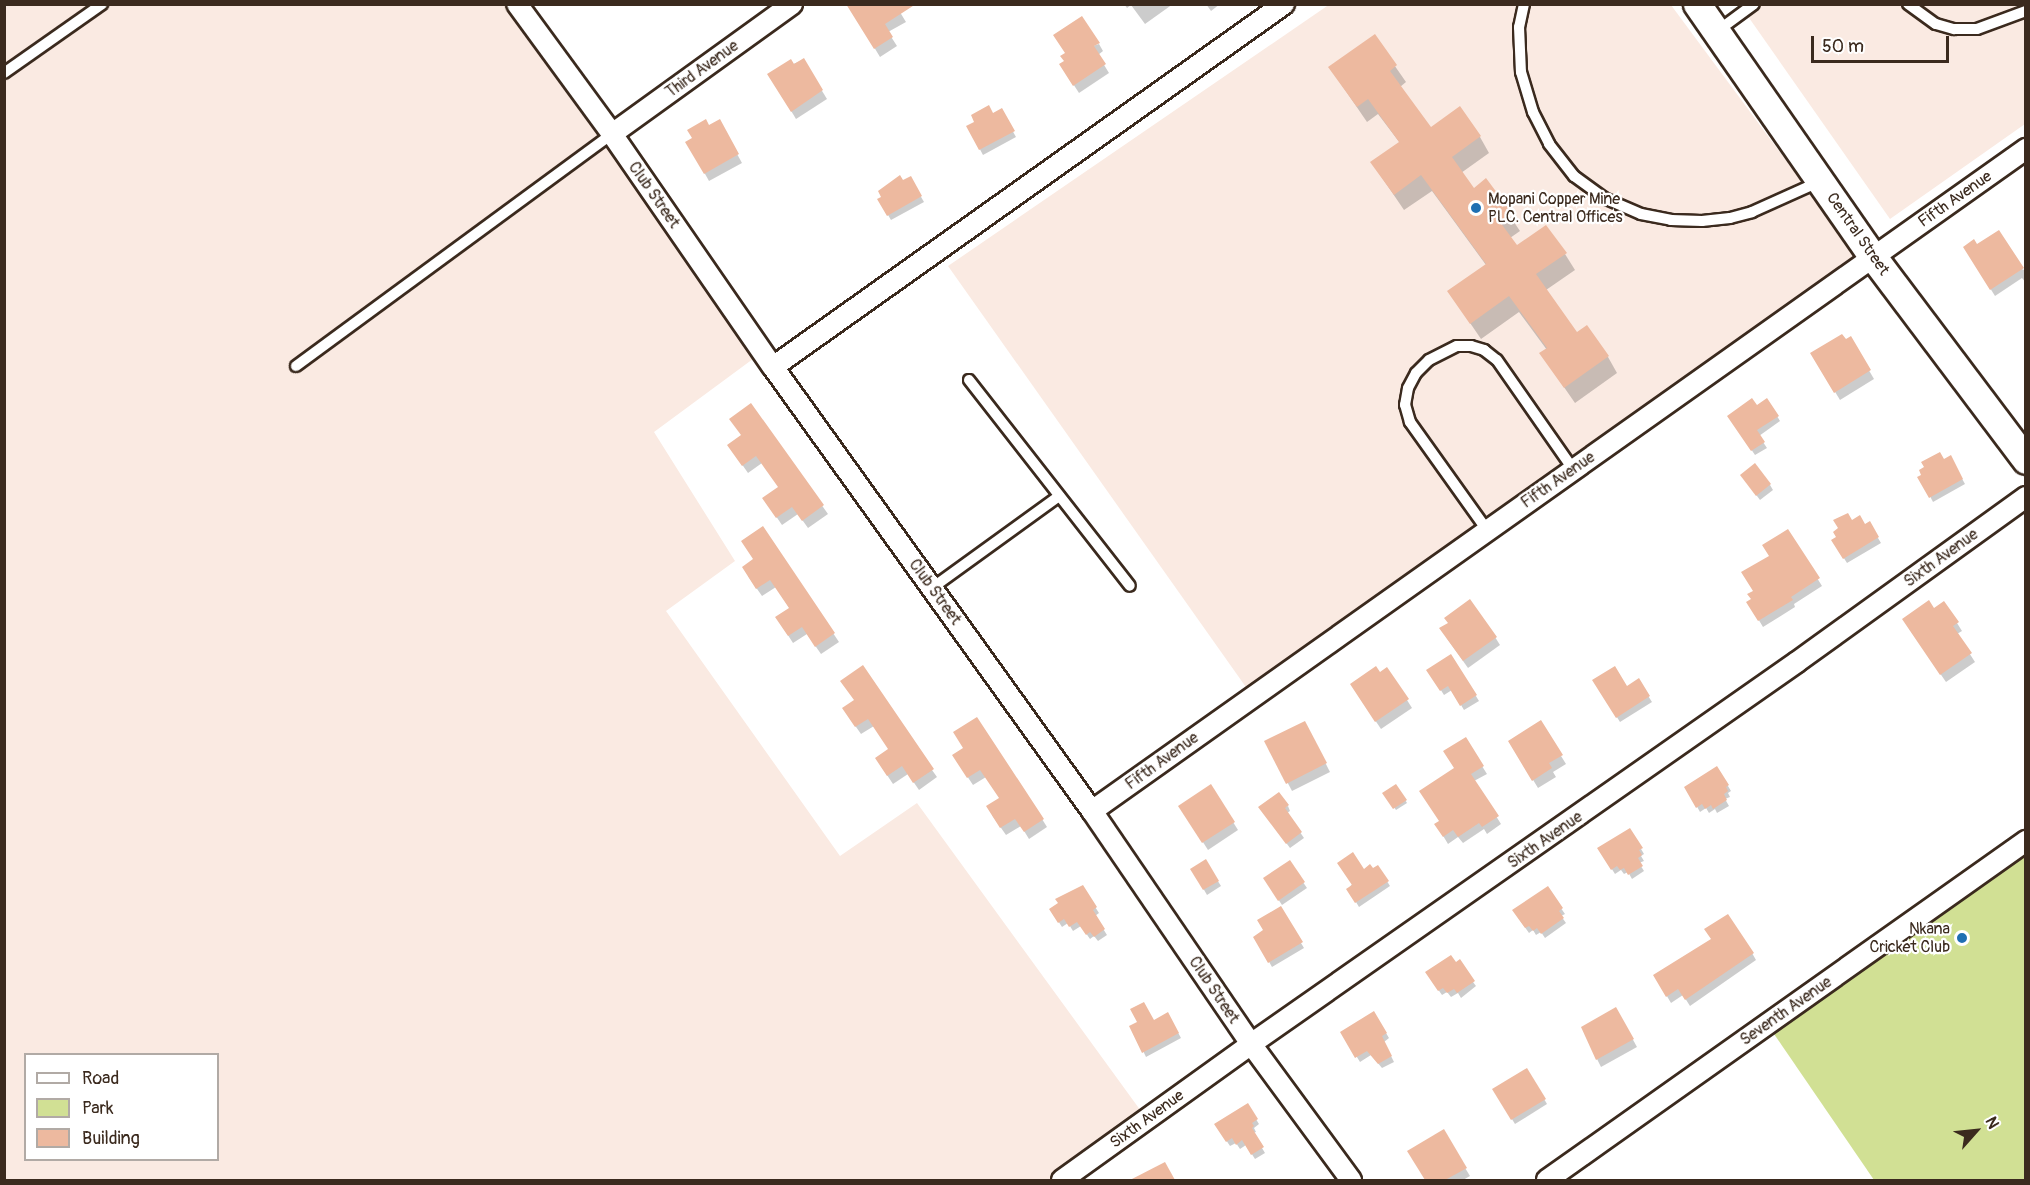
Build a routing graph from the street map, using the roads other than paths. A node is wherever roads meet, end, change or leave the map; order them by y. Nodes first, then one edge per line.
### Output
1 (102, 4) edge
2 (517, 4) edge
3 (792, 4) edge
4 (1284, 4) edge
5 (1524, 4) edge
6 (1697, 4) edge
7 (1754, 4) edge
8 (1908, 4) edge
9 (2025, 11) edge
10 (1716, 32) junction
11 (4, 73) edge
12 (612, 134) junction
13 (2025, 150) edge
14 (1821, 181) junction
15 (1873, 257) junction
16 (296, 366) dead end
17 (773, 367) junction
18 (969, 380) dead end
19 (2025, 460) edge
20 (1573, 469) junction
21 (1059, 496) junction
22 (2025, 497) edge
23 (1487, 530) junction
24 (1130, 586) dead end
25 (932, 588) junction
26 (1092, 811) junction
27 (2025, 841) edge
28 (1251, 1044) junction
29 (1062, 1180) edge
30 (1351, 1180) edge
31 (1546, 1180) edge

1 - 11 lane
2 - 12 street, Club Street
3 - 12 street, Third Avenue
4 - 17 street
5 - 14 lane
6 - 10 main road, Central Street
7 - 10 lane
8 - 9 lane
10 - 14 main road, Central Street
12 - 16 lane
12 - 17 street, Club Street
13 - 15 street, Fifth Avenue
14 - 15 main road, Central Street
15 - 19 main road, Central Street
15 - 20 street, Fifth Avenue
17 - 25 street, Club Street
18 - 21 lane
20 - 23 street, Fifth Avenue
20 - 23 lane
21 - 24 lane
21 - 25 lane
22 - 28 street, Sixth Avenue
23 - 26 street, Fifth Avenue
25 - 26 street, Club Street
26 - 28 street, Club Street
27 - 31 street, Seventh Avenue
28 - 29 street, Sixth Avenue
28 - 30 street, Club Street

